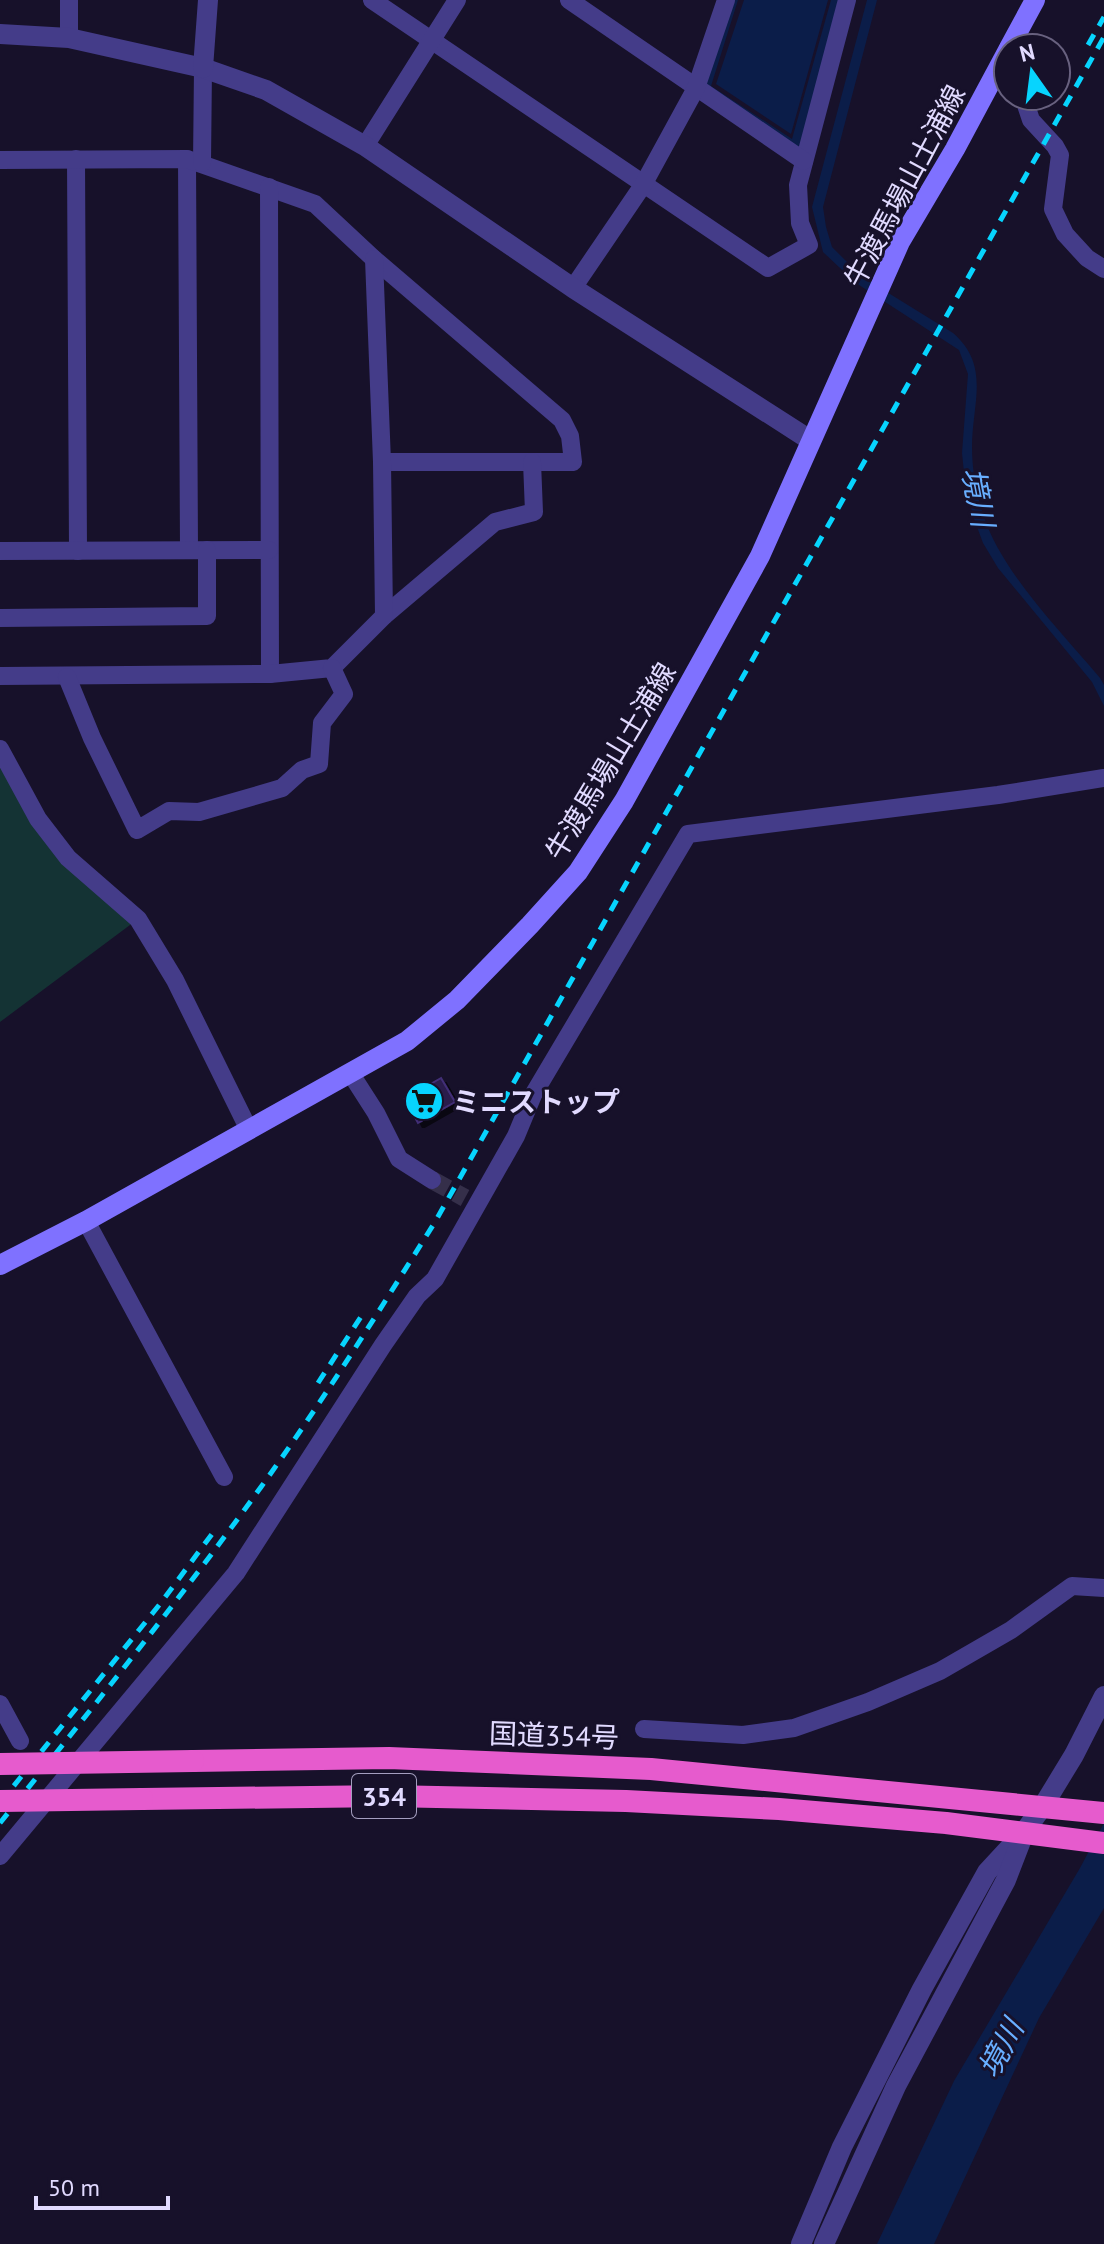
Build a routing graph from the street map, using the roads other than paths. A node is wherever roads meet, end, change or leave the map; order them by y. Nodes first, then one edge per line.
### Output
1 (69, 0) edge
2 (208, 0) edge
3 (372, 0) edge
4 (457, 0) edge
5 (569, 0) edge
6 (726, 0) edge
7 (847, 0) edge
8 (1035, 0) edge
9 (1019, 32) edge
10 (0, 34) edge
11 (69, 38) junction
12 (430, 39) junction
13 (203, 68) junction
14 (992, 84) edge
15 (696, 88) junction
16 (1028, 112) edge
17 (365, 146) junction
18 (76, 159) junction
19 (0, 160) edge
20 (195, 161) junction
21 (804, 161) junction
22 (643, 185) junction
23 (269, 187) junction
24 (374, 259) junction
25 (1104, 269) edge
26 (573, 288) junction
27 (810, 440) junction
28 (382, 462) junction
29 (532, 462) junction
30 (198, 550) junction
31 (269, 550) junction
32 (0, 551) edge
33 (78, 551) junction
34 (384, 616) junction
35 (0, 618) edge
36 (332, 668) junction
37 (270, 674) junction
38 (0, 676) edge
39 (67, 677) junction
40 (0, 749) edge
41 (1104, 778) edge
42 (351, 1074) junction
43 (249, 1130) junction
44 (432, 1180) tunnel mouth
45 (86, 1221) junction
46 (0, 1265) edge
47 (224, 1477) dead end
48 (1104, 1588) edge
49 (1104, 1696) edge
50 (0, 1704) edge
51 (644, 1729) dead end
52 (20, 1741) dead end
53 (0, 1764) edge
54 (0, 1801) edge
55 (1043, 1806) junction
56 (1093, 1812) edge
57 (1024, 1832) junction
58 (1104, 1843) edge
59 (0, 1856) edge
60 (801, 2244) edge
61 (824, 2244) edge

1 - 11 street
2 - 13 street
3 - 12 street
4 - 12 street
5 - 15 street
6 - 15 street
7 - 21 street
8 - 9 main road, 牛渡馬場山土浦線
10 - 11 street
11 - 13 street
12 - 17 street
12 - 22 street
13 - 17 street
13 - 20 street
14 - 27 main road, 牛渡馬場山土浦線
15 - 21 street
15 - 22 street
16 - 25 street
17 - 26 street
18 - 19 street
18 - 20 street
18 - 33 street
20 - 23 street
20 - 30 street
21 - 22 street
22 - 26 street
23 - 24 street
23 - 31 street
24 - 28 street
24 - 29 street
26 - 27 street
27 - 42 main road, 牛渡馬場山土浦線
28 - 29 street
28 - 34 street
29 - 34 street
30 - 31 street
30 - 33 street
30 - 35 street
31 - 37 street
32 - 33 street
34 - 36 street
36 - 37 street
36 - 39 street
37 - 39 street
38 - 39 street
40 - 43 street
41 - 59 street
42 - 43 main road, 牛渡馬場山土浦線
42 - 44 street
43 - 45 main road, 牛渡馬場山土浦線
45 - 46 main road, 牛渡馬場山土浦線
45 - 47 street
48 - 51 street
49 - 55 street
50 - 52 street
53 - 55 highway, 国道354号 / 354, bridge
54 - 57 highway, 354, bridge
55 - 56 highway, 国道354号 / 354
55 - 57 street
57 - 58 highway, 354
57 - 60 street
57 - 61 street

